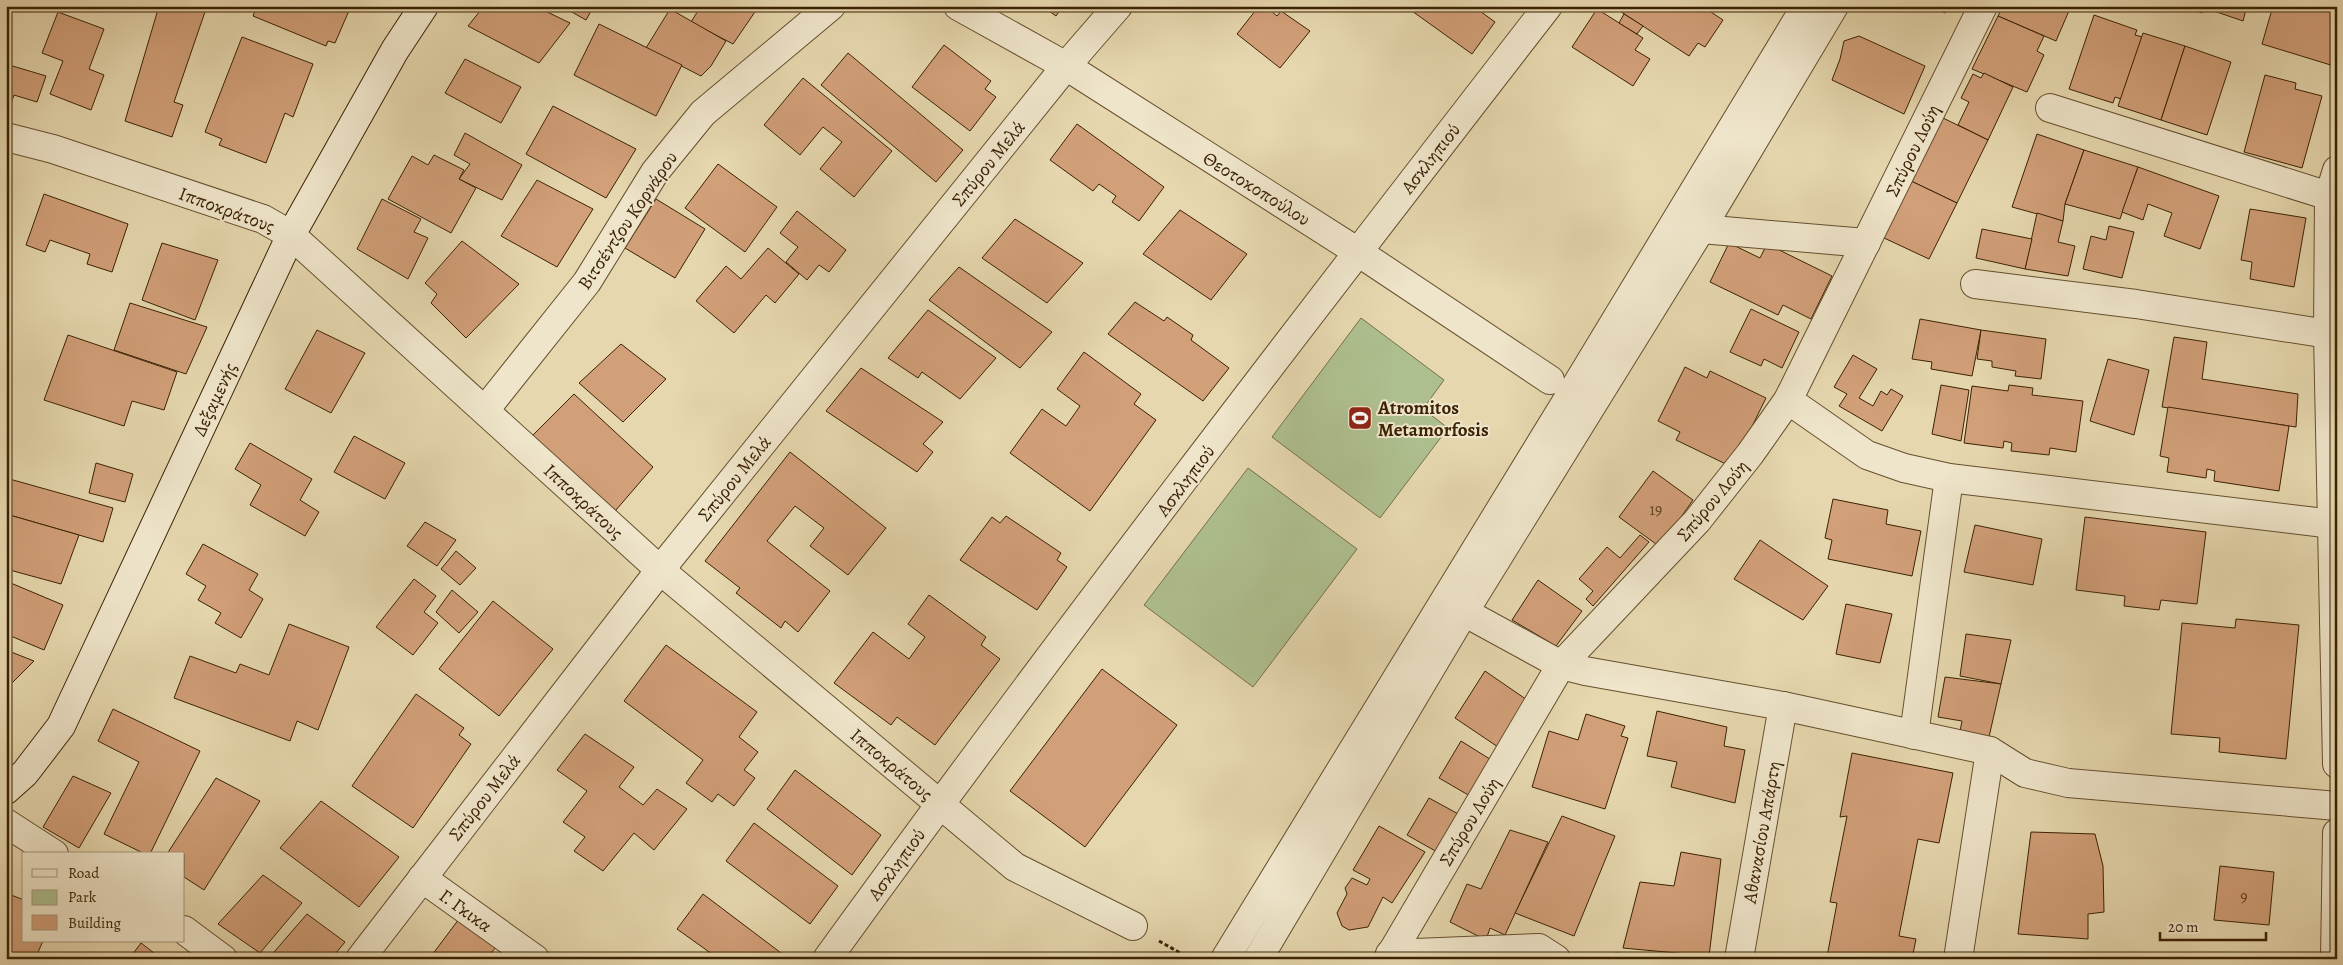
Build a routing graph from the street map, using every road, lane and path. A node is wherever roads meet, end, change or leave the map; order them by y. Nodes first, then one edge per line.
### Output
1 (424, 6) edge
2 (831, 6) edge
3 (958, 6) edge
4 (1118, 6) edge
5 (1548, 6) edge
6 (1806, 6) edge
7 (1834, 6) edge
8 (1983, 6) edge
9 (1066, 66) junction
10 (2050, 108) dead end
11 (6, 137) edge
12 (2333, 183) edge
13 (1701, 229) junction
14 (291, 235) junction
15 (1866, 243) junction
16 (1358, 252) junction
17 (1975, 284) dead end
18 (2328, 334) junction
19 (1550, 380) dead end
20 (1788, 400) junction
21 (485, 410) junction
22 (1949, 478) junction
23 (2333, 524) junction
24 (660, 570) junction
25 (1464, 612) junction
26 (1562, 665) junction
27 (1783, 706) junction
28 (1914, 735) junction
29 (1990, 750) junction
30 (2337, 764) edge
31 (6, 790) edge
32 (940, 803) junction
33 (2337, 806) edge
34 (6, 823) edge
35 (2337, 833) edge
36 (51, 852) edge
37 (422, 878) junction
38 (2336, 923) edge
39 (1132, 926) dead end
40 (185, 931) edge
41 (1389, 956) edge
42 (223, 959) edge
43 (360, 959) edge
44 (535, 959) edge
45 (827, 959) edge
46 (1225, 959) edge
47 (1258, 959) edge
48 (1556, 959) edge
49 (1739, 959) edge
50 (1958, 959) edge
51 (2335, 959) edge

1 - 14 street, Δεξαμενής
2 - 21 street, Βιτσέντζου Κορνάρου
3 - 9 street, Θεοτοκοπούλου
4 - 9 street, Σπύρου Μελά
5 - 16 street, Ασκληπιού
6 - 46 street
7 - 13 street
8 - 15 street, Σπύρου Λούη
9 - 16 street, Θεοτοκοπούλου
9 - 24 street, Σπύρου Μελά
10 - 12 street
11 - 14 street, Ιπποκράτους
12 - 18 street
13 - 15 street
13 - 25 street
14 - 21 street, Ιπποκράτους
14 - 31 street, Δεξαμενής
15 - 20 street, Σπύρου Λούη
16 - 19 street, Θεοτοκοπούλου
16 - 32 street, Ασκληπιού
17 - 18 street
18 - 23 street
20 - 22 street
20 - 26 street, Σπύρου Λούη
21 - 24 street, Ιπποκράτους
22 - 23 street
22 - 28 street
23 - 30 street
24 - 32 street, Ιπποκράτους
24 - 37 street, Σπύρου Μελά
25 - 26 street
25 - 47 street
26 - 27 street
26 - 41 street, Σπύρου Λούη
27 - 28 street
27 - 49 street, Αθανασίου Απάρτη
28 - 29 street
29 - 33 street
29 - 50 street
32 - 39 street, Ιπποκράτους
32 - 45 street, Ασκληπιού
34 - 36 street
35 - 38 street
37 - 43 street, Σπύρου Μελά
37 - 44 street, Γ. Γκικα
38 - 51 street
40 - 42 street
41 - 48 street

